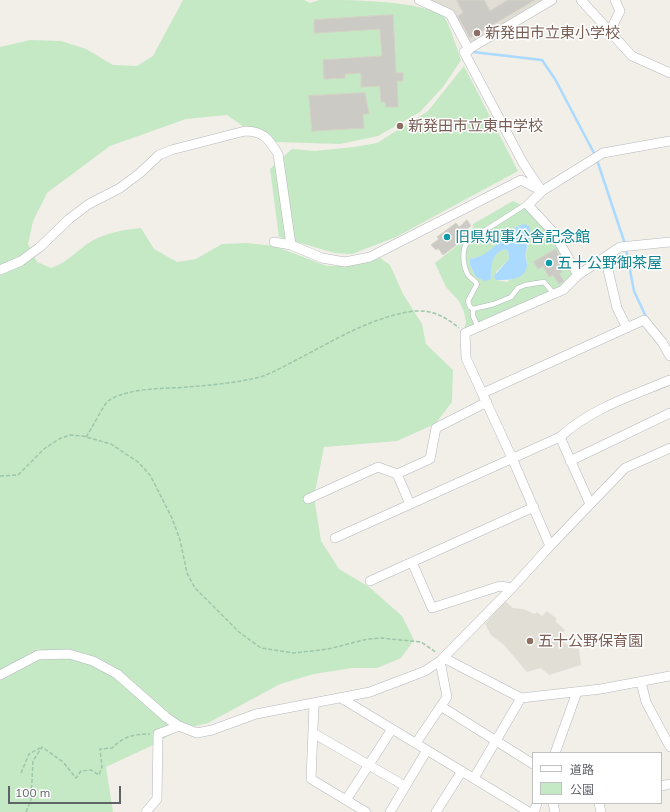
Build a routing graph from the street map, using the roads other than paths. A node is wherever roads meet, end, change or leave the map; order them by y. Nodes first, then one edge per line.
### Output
1 (420, 0) edge
2 (552, 0) edge
3 (580, 0) edge
4 (615, 0) edge
5 (609, 33) junction
6 (468, 50) junction
7 (670, 73) edge
8 (670, 142) edge
9 (542, 191) junction
10 (528, 205) junction
11 (274, 242) dead end
12 (670, 242) edge
13 (291, 245) junction
14 (605, 257) junction
15 (0, 270) edge
16 (578, 275) junction
17 (554, 294) junction
18 (473, 309) junction
19 (478, 327) junction
20 (627, 328) junction
21 (670, 356) edge
22 (670, 380) edge
23 (483, 393) junction
24 (487, 402) junction
25 (670, 413) edge
26 (560, 437) junction
27 (670, 448) edge
28 (512, 458) junction
29 (570, 461) junction
30 (397, 474) junction
31 (308, 499) dead end
32 (410, 504) junction
33 (590, 504) junction
34 (534, 507) junction
35 (336, 538) dead end
36 (550, 546) junction
37 (412, 562) junction
38 (370, 581) dead end
39 (512, 588) junction
40 (442, 660) junction
41 (668, 674) edge
42 (0, 675) edge
43 (641, 682) junction
44 (577, 692) junction
45 (342, 698) junction
46 (521, 698) junction
47 (314, 704) junction
48 (442, 706) junction
49 (179, 726) junction
50 (392, 729) junction
51 (313, 733) junction
52 (497, 740) junction
53 (416, 743) junction
54 (670, 747) edge
55 (427, 750) junction
56 (555, 752) edge
57 (532, 763) edge
58 (369, 765) junction
59 (462, 771) junction
60 (474, 778) junction
61 (405, 786) junction
62 (346, 800) junction
63 (146, 812) edge
64 (366, 812) edge
65 (390, 812) edge
66 (436, 812) edge
67 (530, 812) edge

1 - 6 street
2 - 6 street
3 - 5 street
4 - 5 street
5 - 7 street
6 - 9 street
8 - 9 street
9 - 10 street
9 - 13 street
10 - 16 street
10 - 18 lane
11 - 13 street
12 - 14 street
13 - 15 street
14 - 16 street
14 - 20 street
16 - 17 street
17 - 18 lane
17 - 19 street
18 - 19 lane
19 - 23 street
20 - 21 street
20 - 23 street
22 - 26 street
23 - 24 street
24 - 28 street
24 - 30 street
25 - 29 street
26 - 28 street
26 - 29 street
27 - 33 street
28 - 32 street
28 - 34 street
29 - 33 street
30 - 31 street
30 - 32 street
32 - 35 street
33 - 36 street
34 - 36 street
34 - 37 street
36 - 39 street
37 - 38 street
37 - 39 street
39 - 40 street
40 - 45 street
40 - 46 street
40 - 48 street
41 - 43 street
42 - 49 street
43 - 44 street
43 - 54 street
44 - 46 street
44 - 56 street
45 - 47 street
45 - 50 street
46 - 52 street
47 - 49 street
47 - 51 street
48 - 52 street
48 - 53 street
49 - 63 street
50 - 53 street
50 - 58 street
51 - 58 street
51 - 62 street
52 - 57 street
52 - 60 street
53 - 55 street
55 - 59 street
55 - 61 street
58 - 61 street
58 - 62 street
59 - 60 street
59 - 66 street
60 - 67 street
61 - 65 street
62 - 64 street

